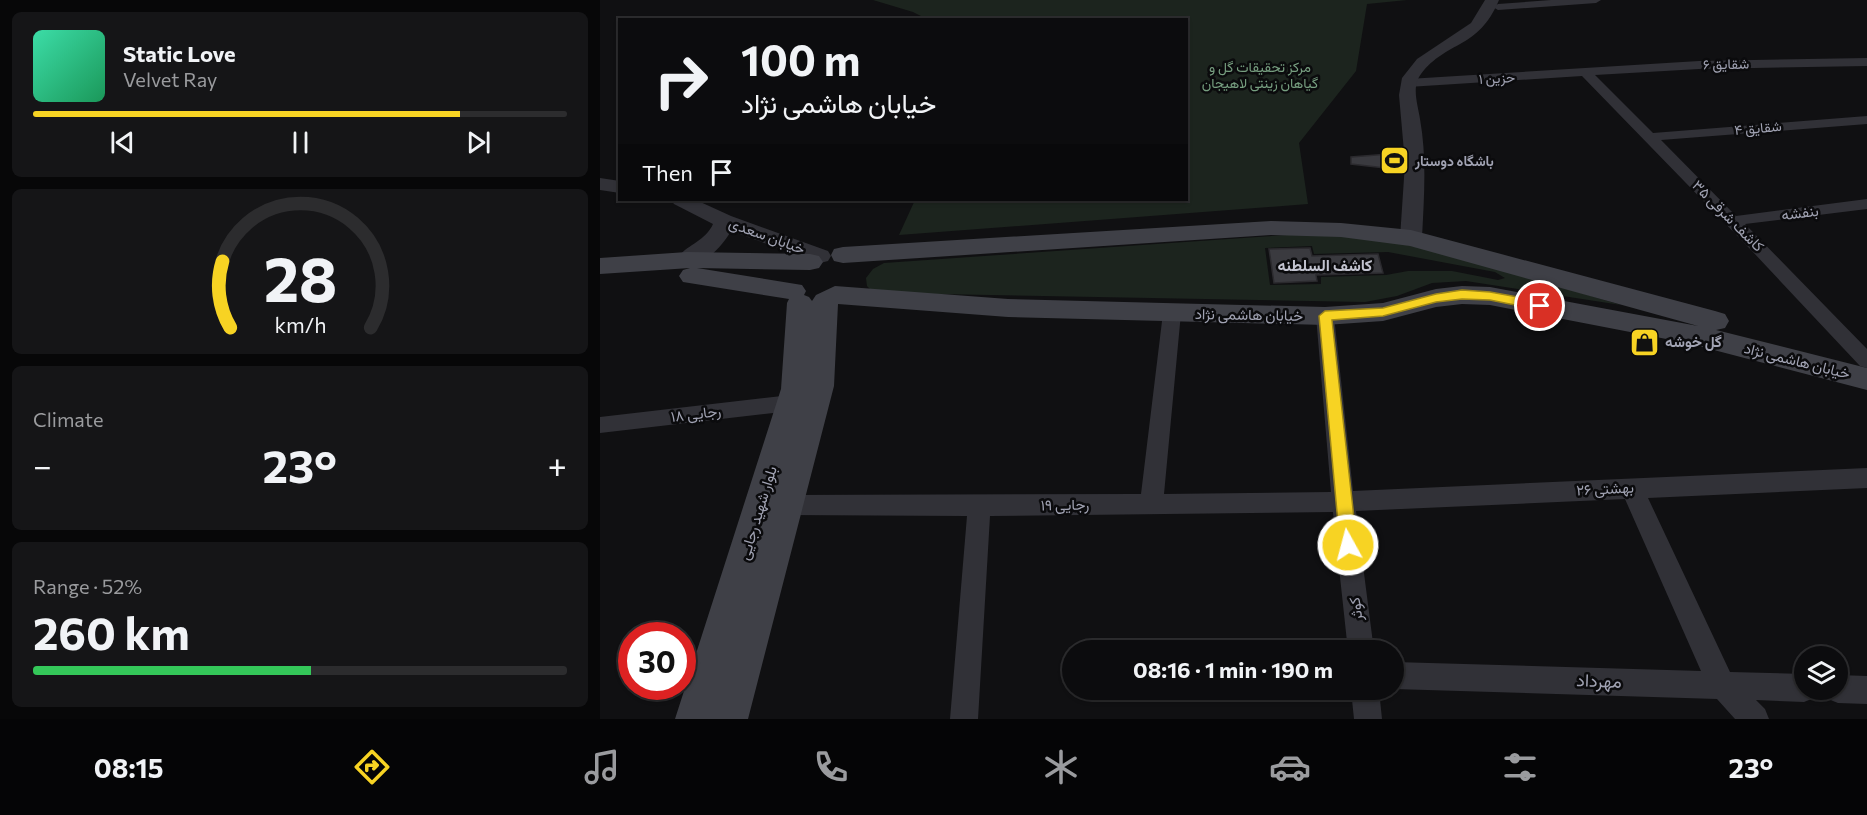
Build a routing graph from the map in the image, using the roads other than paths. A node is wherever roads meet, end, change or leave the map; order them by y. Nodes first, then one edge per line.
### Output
1 (1596, 0) edge
2 (1496, 2) edge
3 (1867, 62) edge
4 (1586, 73) junction
5 (1408, 83) junction
6 (1867, 120) edge
7 (1650, 137) junction
8 (600, 184) edge
9 (618, 187) edge
10 (683, 201) edge
11 (1867, 204) edge
12 (724, 221) junction
13 (1733, 221) junction
14 (1411, 238) junction
15 (824, 258) junction
16 (687, 260) junction
17 (600, 266) edge
18 (813, 298) junction
19 (1172, 313) junction
20 (1325, 316) junction
21 (810, 344) junction
22 (1867, 362) edge
23 (1867, 379) edge
24 (791, 403) junction
25 (600, 425) edge
26 (1867, 478) edge
27 (1632, 488) junction
28 (1343, 502) junction
29 (1151, 504) junction
30 (787, 505) junction
31 (979, 506) junction
32 (1360, 640) edge
33 (1404, 676) edge
34 (1720, 684) junction
35 (1794, 688) edge
36 (1848, 689) edge
37 (1867, 690) edge
38 (1366, 700) edge
39 (696, 719) edge
40 (727, 719) edge
41 (964, 719) edge
42 (1368, 719) edge
43 (1755, 719) edge

1 - 2 street
2 - 5 street
3 - 4 street, شقایق ۶
4 - 5 street, حزین ۱
4 - 7 street, کاشف شرقی ۳۵
5 - 14 street
6 - 7 street, شقایق ۴
7 - 13 street, کاشف شرقی ۳۵
8 - 9 street
10 - 12 street, خیابان سعدی
11 - 13 street, بنفشه
12 - 15 street, خیابان سعدی
12 - 16 street
13 - 22 street, کاشف شرقی ۳۵
14 - 15 main road
14 - 22 main road
15 - 16 main road
15 - 18 main road
15 - 18 main road
16 - 17 main road
17 - 18 main road, خیابان هاشمی نژاد
18 - 19 main road, خیابان هاشمی نژاد
18 - 21 main road, بلوار شهید رجایی
19 - 20 main road, خیابان هاشمی نژاد
19 - 29 street
20 - 23 main road, خیابان هاشمی نژاد
20 - 28 street, کوثر
21 - 24 main road, بلوار شهید رجایی
21 - 30 main road, بلوار شهید رجایی
24 - 25 street, رجایی ۱۸
24 - 39 main road, بلوار شهید رجایی
26 - 27 street, بهشتی ۲۶
27 - 28 street, بهشتی ۲۶
27 - 34 street
28 - 29 street, رجایی ۱۹
28 - 32 street, کوثر
29 - 31 street, رجایی ۱۹
30 - 31 street, رجایی ۱۹
30 - 40 main road, بلوار شهید رجایی
31 - 41 street
33 - 34 street, مهرداد
34 - 35 street, مهرداد
34 - 43 street
36 - 37 street
38 - 42 street

